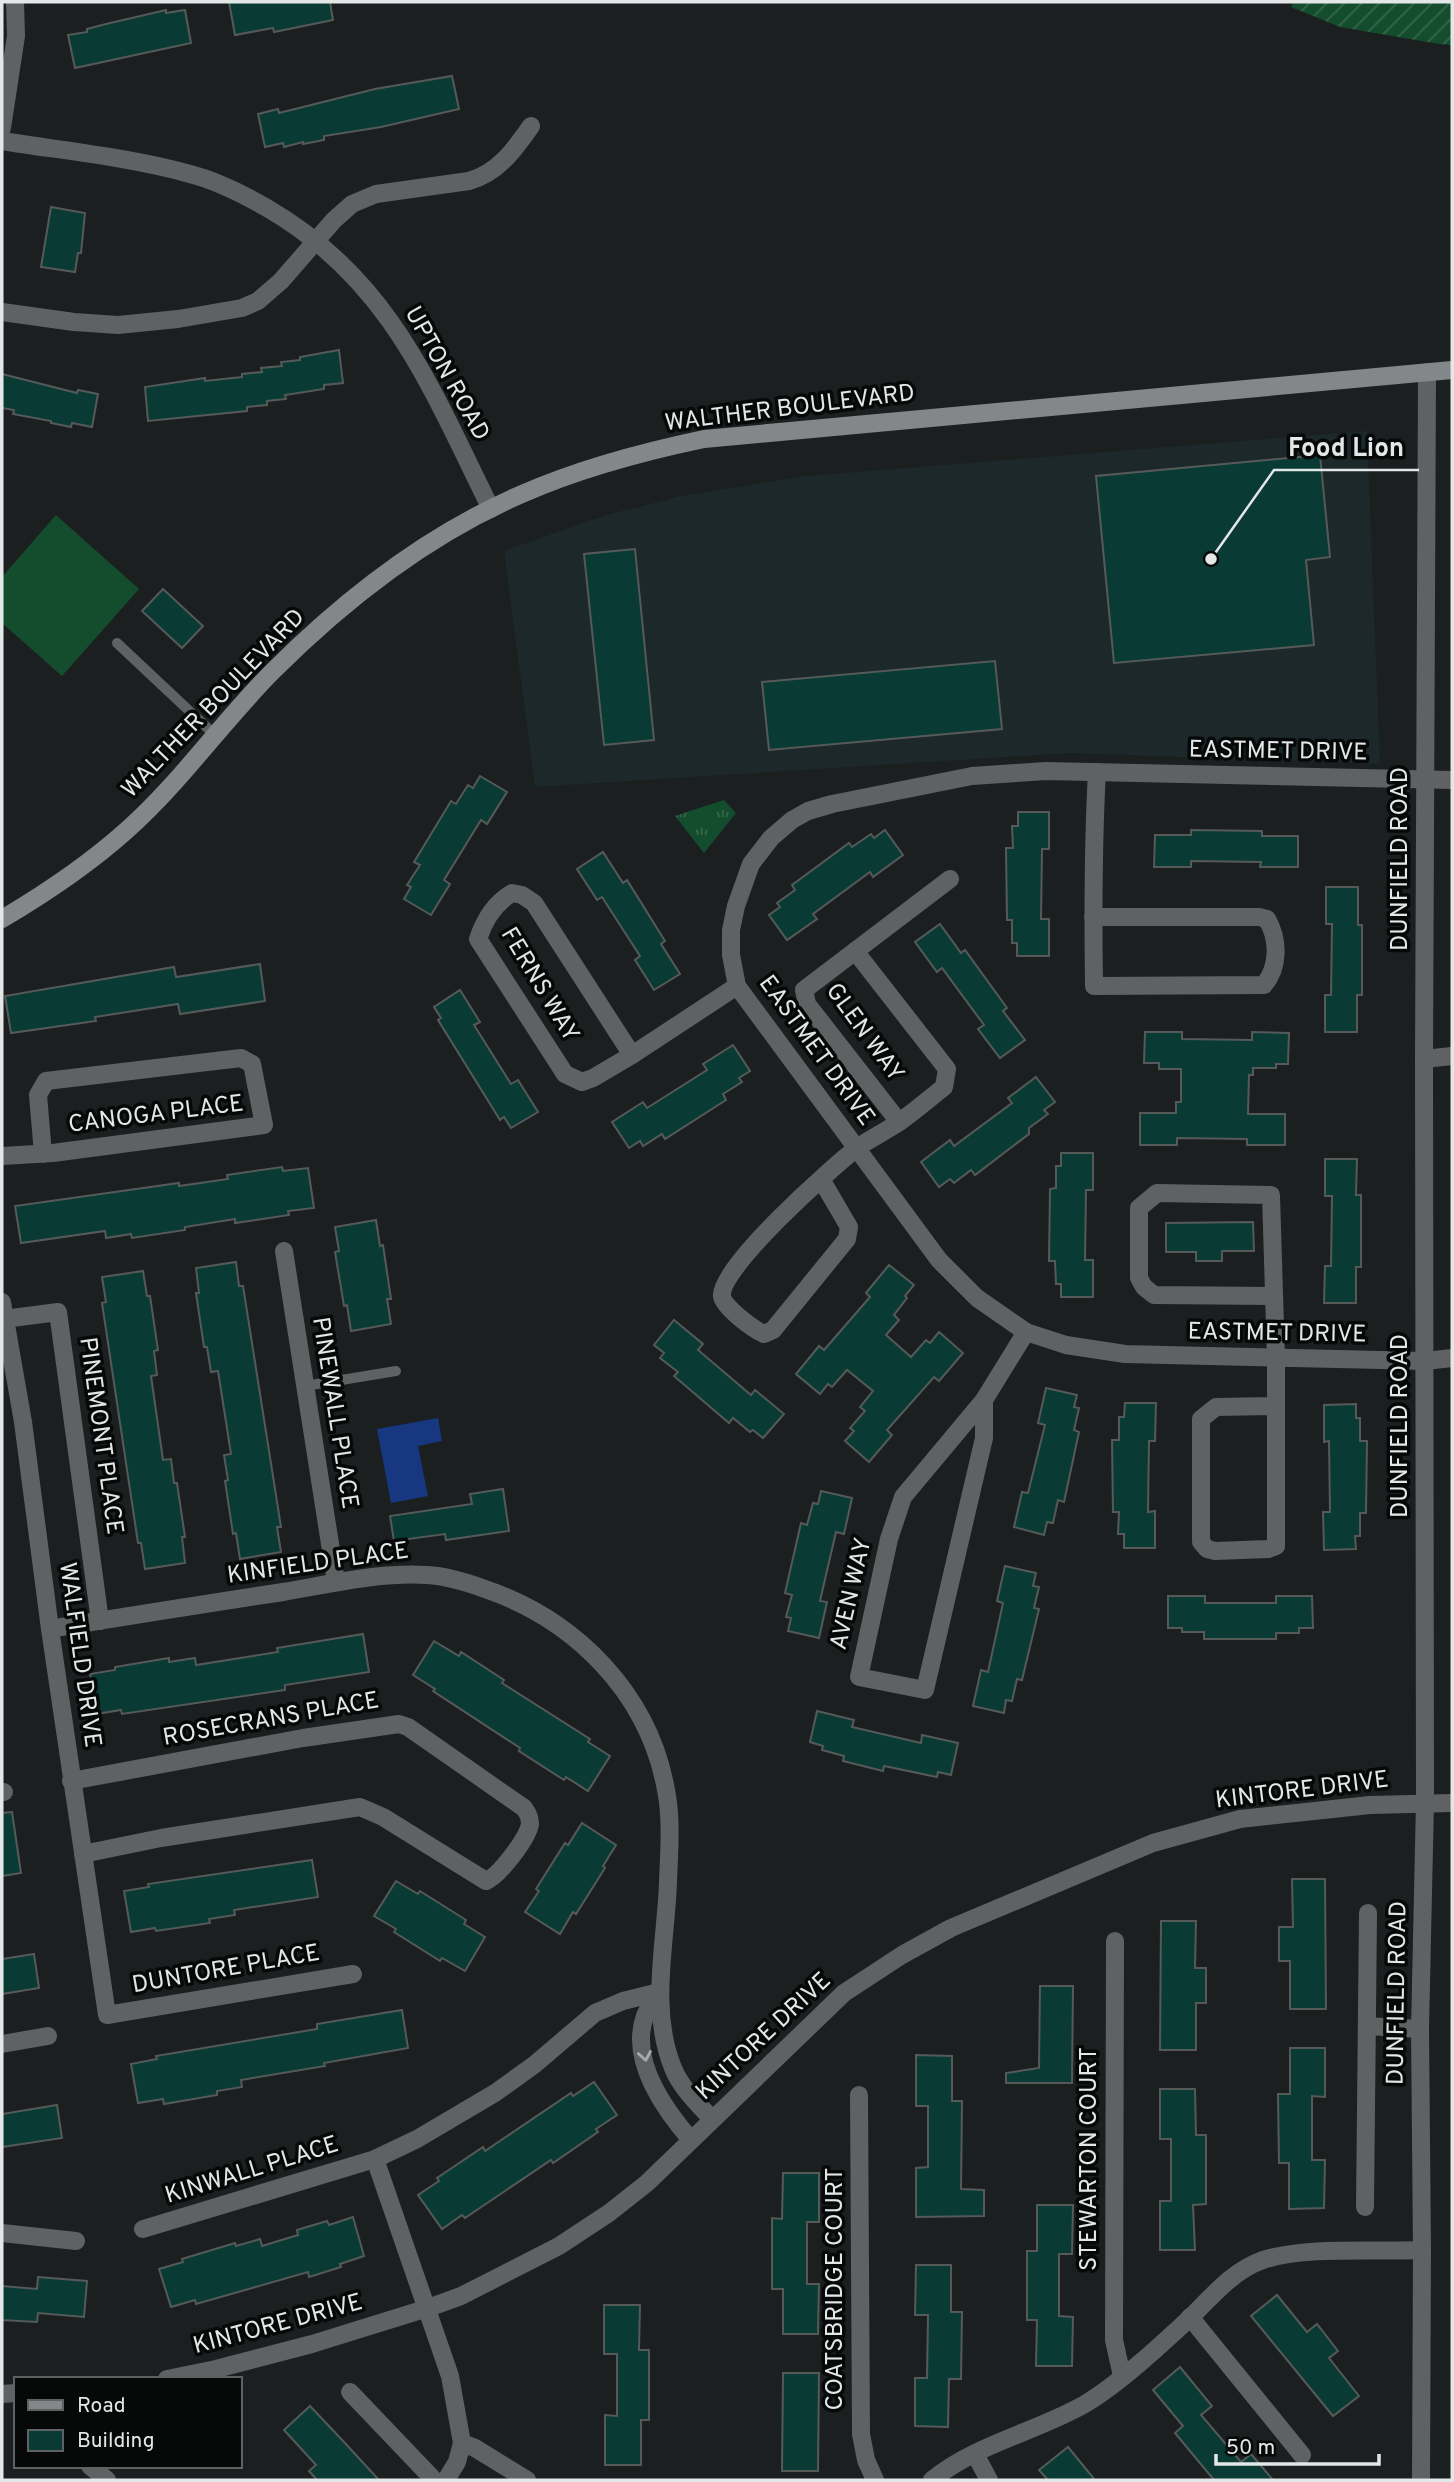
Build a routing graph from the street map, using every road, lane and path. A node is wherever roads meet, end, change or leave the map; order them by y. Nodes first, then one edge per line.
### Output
1 (15, 2) edge
2 (531, 126) dead end
3 (2, 128) edge
4 (2, 141) edge
5 (315, 240) junction
6 (2, 312) edge
7 (1452, 370) edge
8 (1427, 372) junction
9 (491, 509) junction
10 (117, 643) dead end
11 (216, 736) junction
12 (1097, 772) junction
13 (1426, 779) junction
14 (1452, 780) edge
15 (950, 879) dead end
16 (1093, 917) junction
17 (2, 919) edge
18 (855, 951) junction
19 (737, 986) junction
20 (632, 1055) junction
21 (1452, 1056) edge
22 (1424, 1059) junction
23 (898, 1122) junction
24 (856, 1149) junction
25 (43, 1154) junction
26 (2, 1156) edge
27 (821, 1179) junction
28 (284, 1251) dead end
29 (1273, 1296) junction
30 (3, 1311) edge
31 (1026, 1332) junction
32 (1452, 1358) edge
33 (1276, 1359) junction
34 (1425, 1361) junction
35 (396, 1371) dead end
36 (305, 1386) junction
37 (985, 1400) junction
38 (1275, 1406) junction
39 (336, 1582) junction
40 (100, 1620) junction
41 (50, 1629) junction
42 (71, 1781) junction
43 (1426, 1802) junction
44 (1452, 1803) edge
45 (83, 1854) junction
46 (1367, 1913) dead end
47 (1115, 1941) dead end
48 (353, 1974) dead end
49 (659, 1992) junction
50 (107, 2015) joint
51 (1367, 2026) junction
52 (1420, 2029) junction
53 (48, 2036) dead end
54 (2, 2044) edge
55 (859, 2095) dead end
56 (712, 2119) junction
57 (691, 2140) junction
58 (375, 2159) junction
59 (1366, 2207) dead end
60 (143, 2229) dead end
61 (2, 2233) edge
62 (76, 2241) dead end
63 (1422, 2250) junction
64 (428, 2308) junction
65 (1190, 2317) junction
66 (1122, 2376) junction
67 (178, 2377) edge
68 (350, 2392) dead end
69 (462, 2443) junction
70 (975, 2454) junction
71 (1302, 2455) dead end
72 (92, 2468) edge
73 (107, 2480) edge
74 (434, 2480) edge
75 (446, 2480) edge
76 (527, 2480) edge
77 (875, 2480) edge
78 (932, 2480) edge
79 (989, 2480) edge
80 (1420, 2480) edge

1 - 3 street
2 - 5 street
4 - 5 street, UPTON ROAD
5 - 6 street
5 - 9 street, UPTON ROAD
7 - 8 main road, WALTHER BOULEVARD
8 - 9 main road, WALTHER BOULEVARD
8 - 13 street, DUNFIELD ROAD
9 - 11 main road, WALTHER BOULEVARD
10 - 11 lane
11 - 17 main road, WALTHER BOULEVARD
12 - 13 street, EASTMET DRIVE
12 - 16 street
12 - 19 street, EASTMET DRIVE
13 - 14 street, EASTMET DRIVE
13 - 22 street, DUNFIELD ROAD
15 - 18 street, GLEN WAY
16 - 16 street
18 - 23 street, GLEN WAY
18 - 23 street, GLEN WAY
19 - 20 street, FERNS WAY
19 - 24 street, EASTMET DRIVE
20 - 20 street, FERNS WAY
21 - 22 street
22 - 34 street, DUNFIELD ROAD
23 - 24 street, GLEN WAY
24 - 27 street, GLEN WAY
24 - 31 street, EASTMET DRIVE
25 - 25 street, CANOGA PLACE
25 - 26 street, CANOGA PLACE
27 - 27 street, GLEN WAY
28 - 36 street, PINEWALL PLACE
29 - 29 street
29 - 33 street
30 - 40 street, PINEMONT PLACE
30 - 41 street, WALFIELD DRIVE
31 - 33 street, EASTMET DRIVE
31 - 37 street, AVEN WAY
32 - 34 street, EASTMET DRIVE
33 - 34 street, EASTMET DRIVE
33 - 38 street
34 - 43 street, DUNFIELD ROAD
35 - 36 lane
36 - 39 street, PINEWALL PLACE
37 - 37 street, AVEN WAY
38 - 38 street
39 - 40 street, KINFIELD PLACE
39 - 49 street, KINFIELD PLACE
40 - 41 street, KINFIELD PLACE
41 - 42 street, WALFIELD DRIVE
42 - 45 street, WALFIELD DRIVE
42 - 45 street, ROSECRANS PLACE
43 - 44 street, KINTORE DRIVE
43 - 52 street, DUNFIELD ROAD
43 - 56 street, KINTORE DRIVE
45 - 50 street, WALFIELD DRIVE
46 - 51 street
47 - 66 street, STEWARTON COURT
48 - 50 street, DUNTORE PLACE
49 - 56 street, KINFIELD PLACE
49 -> 57 street, KINFIELD PLACE
49 - 58 street, KINWALL PLACE
51 - 52 street
51 - 59 street
52 - 63 street, DUNFIELD ROAD
53 - 54 street
55 - 77 street, COATSBRIDGE COURT
56 - 57 street, KINTORE DRIVE
57 - 64 street, KINTORE DRIVE
58 - 60 street, KINWALL PLACE
58 - 64 street, KINWALL PLACE
61 - 62 street
63 - 65 street
63 - 80 street, DUNFIELD ROAD
64 - 67 street, KINTORE DRIVE
64 - 69 street, KINWALL PLACE
65 - 66 street
65 - 71 street
66 - 70 street
68 - 74 street
69 - 75 street
69 - 76 street
70 - 78 street
70 - 79 street
72 - 73 street

